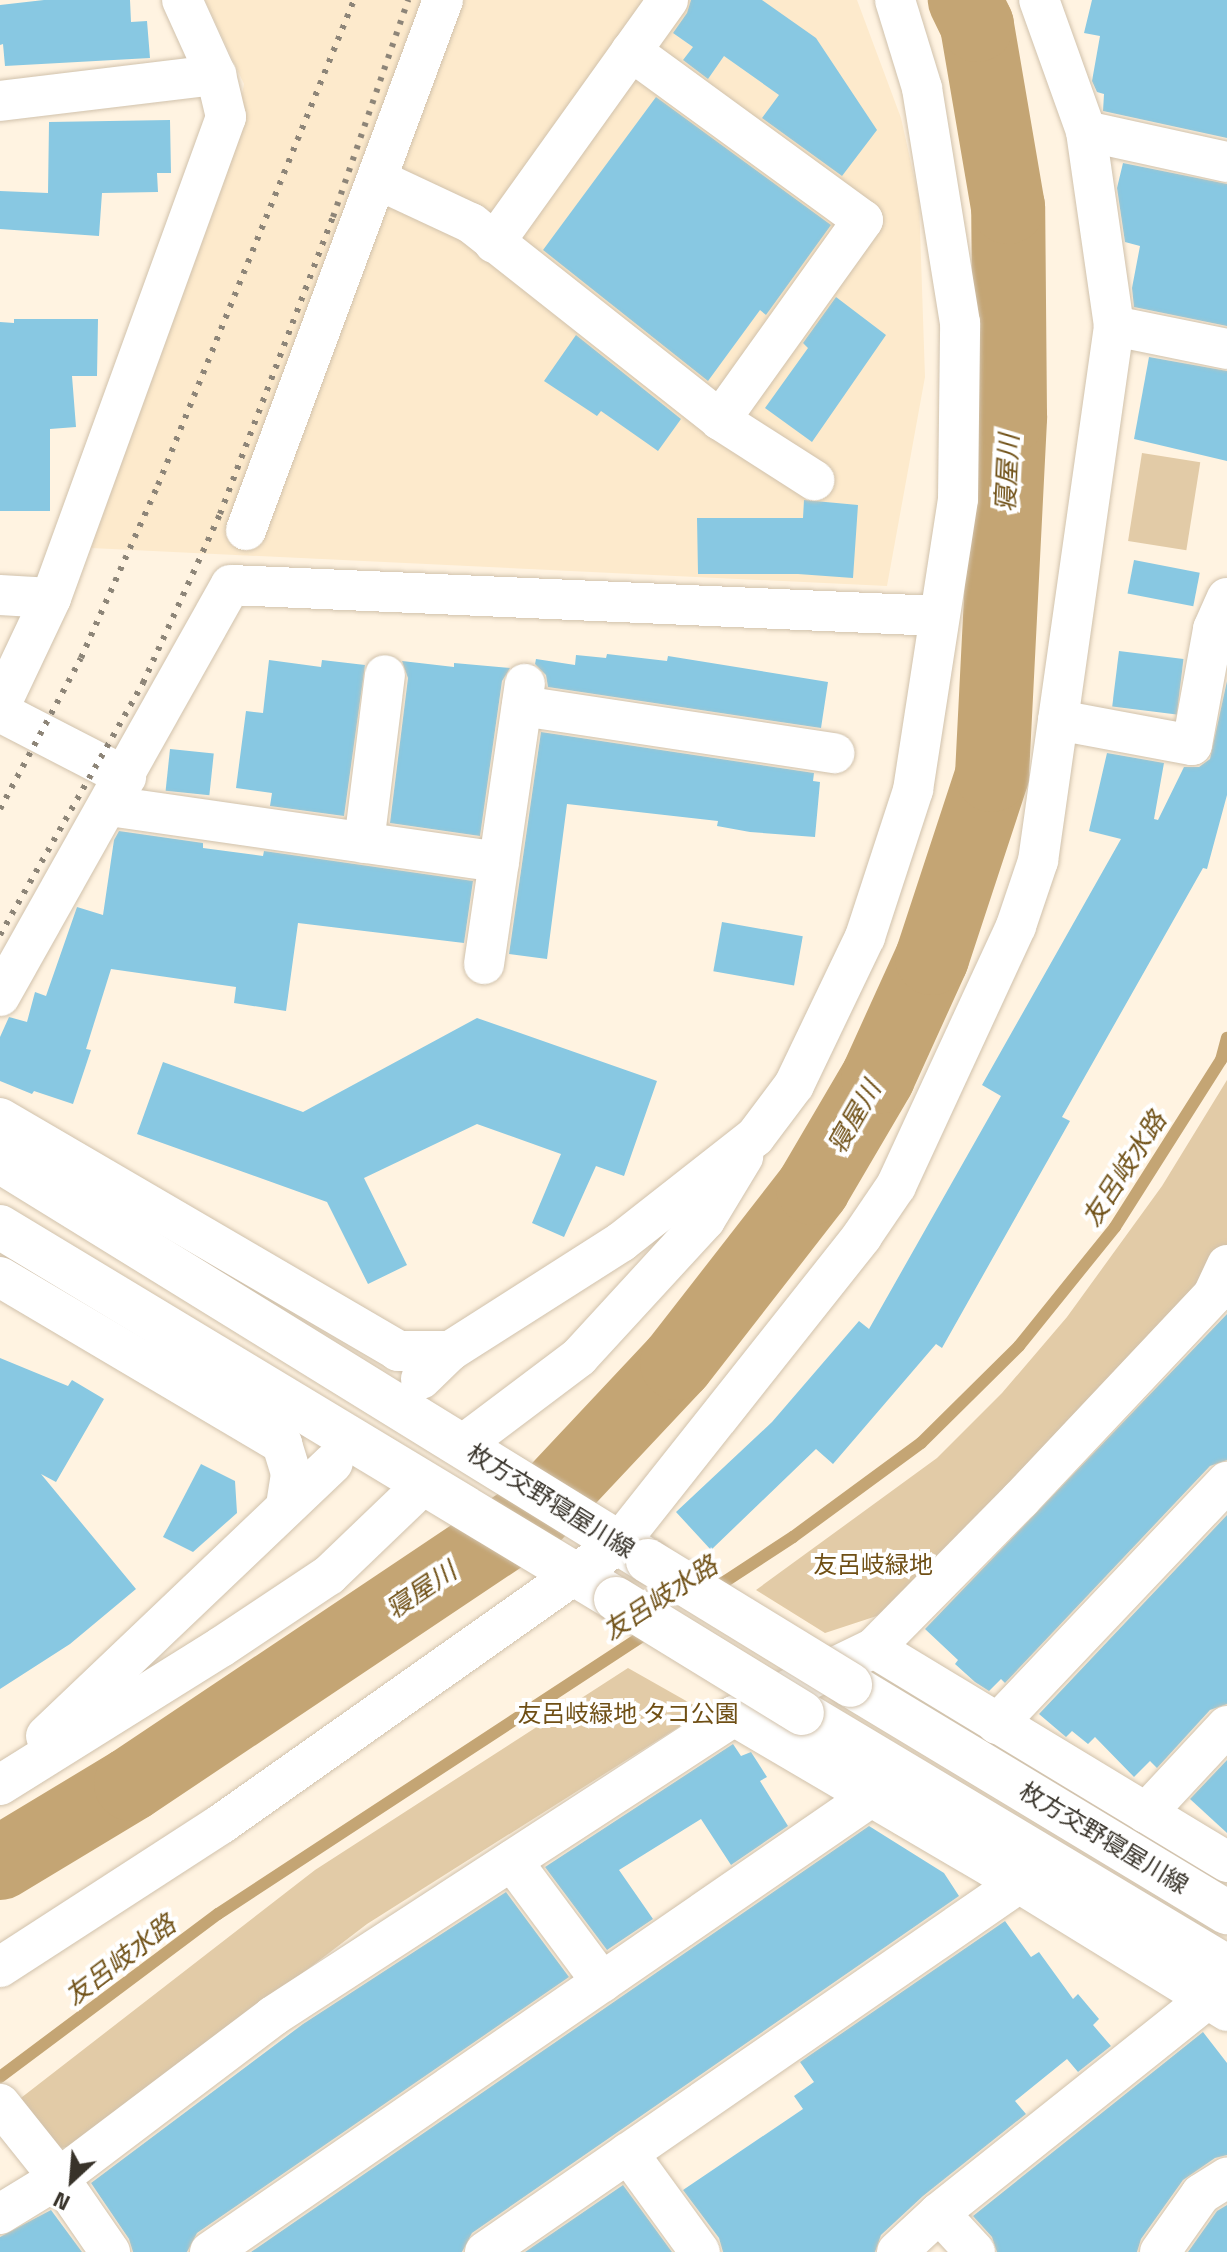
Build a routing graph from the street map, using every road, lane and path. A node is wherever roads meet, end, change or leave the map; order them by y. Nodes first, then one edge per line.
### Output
1 (182, 0) edge
2 (443, 0) edge
3 (668, 0) edge
4 (895, 0) edge
5 (1039, 0) edge
6 (631, 51) junction
7 (216, 75) junction
8 (0, 101) edge
9 (1086, 131) junction
10 (1227, 162) edge
11 (379, 180) junction
12 (494, 243) junction
13 (1114, 326) junction
14 (1227, 349) edge
15 (720, 420) junction
16 (814, 480) dead end
17 (246, 530) dead end
18 (0, 595) edge
19 (51, 598) junction
20 (1227, 598) edge
21 (938, 616) junction
22 (385, 675) dead end
23 (0, 709) edge
24 (1058, 720) junction
25 (834, 753) dead end
26 (118, 791) junction
27 (364, 843) junction
28 (499, 862) junction
29 (484, 964) dead end
30 (0, 996) edge
31 (0, 1118) edge
32 (755, 1137) junction
33 (0, 1161) edge
34 (0, 1227) edge
35 (0, 1277) edge
36 (1222, 1290) edge
37 (450, 1351) junction
38 (421, 1379) dead end
39 (470, 1452) junction
40 (333, 1463) dead end
41 (1227, 1482) edge
42 (432, 1487) junction
43 (286, 1507) junction
44 (623, 1545) junction
45 (567, 1569) junction
46 (874, 1648) junction
47 (734, 1716) junction
48 (997, 1724) junction
49 (1227, 1726) edge
50 (0, 1782) edge
51 (869, 1798) junction
52 (1146, 1813) junction
53 (512, 1861) junction
54 (1227, 1862) edge
55 (1019, 1883) junction
56 (1227, 1912) edge
57 (0, 1967) edge
58 (602, 1982) junction
59 (1220, 1992) edge
60 (0, 2104) edge
61 (628, 2153) junction
62 (59, 2178) junction
63 (1227, 2178) edge
64 (939, 2213) junction
65 (0, 2214) edge
66 (110, 2252) edge
67 (210, 2252) edge
68 (485, 2252) edge
69 (700, 2252) edge
70 (897, 2252) edge
71 (975, 2252) edge
72 (1160, 2252) edge

1 - 7 street
2 - 11 street
3 - 6 street
4 - 21 street
5 - 9 street
6 - 12 street
6 - 15 street
7 - 8 street
7 - 19 street
9 - 10 street
9 - 13 street
11 - 12 street
11 - 17 street
12 - 15 street
13 - 14 street
13 - 24 street
15 - 16 street
18 - 19 street
19 - 23 street
20 - 24 street
21 - 26 street
21 - 32 street
22 - 27 street
23 - 26 street
24 - 44 street
25 - 28 street
26 - 27 street
26 - 30 street
27 - 28 street
28 - 29 street
31 - 37 street
32 - 37 street
32 - 39 street
33 - 39 main road, 枚方交野寝屋川線
34 - 42 main road, 枚方交野寝屋川線
35 - 43 street
36 - 46 street
37 - 38 street
39 - 44 main road, 枚方交野寝屋川線
40 - 43 street
41 - 48 street
42 - 45 main road, 枚方交野寝屋川線
42 - 50 street
43 - 50 street
44 - 45 street
44 - 56 main road, 枚方交野寝屋川線, bridge
45 - 57 street
45 - 59 main road, 枚方交野寝屋川線, bridge
46 - 47 street
46 - 48 street
47 - 51 street
47 - 53 street
48 - 52 street
49 - 52 street
51 - 55 street
51 - 58 street
52 - 54 street
53 - 58 street
53 - 62 street
55 - 59 street
55 - 61 street
58 - 67 street
59 - 64 street
60 - 62 street
61 - 68 street
61 - 69 street
62 - 65 street
62 - 66 street
63 - 72 street
64 - 70 street
64 - 71 street

